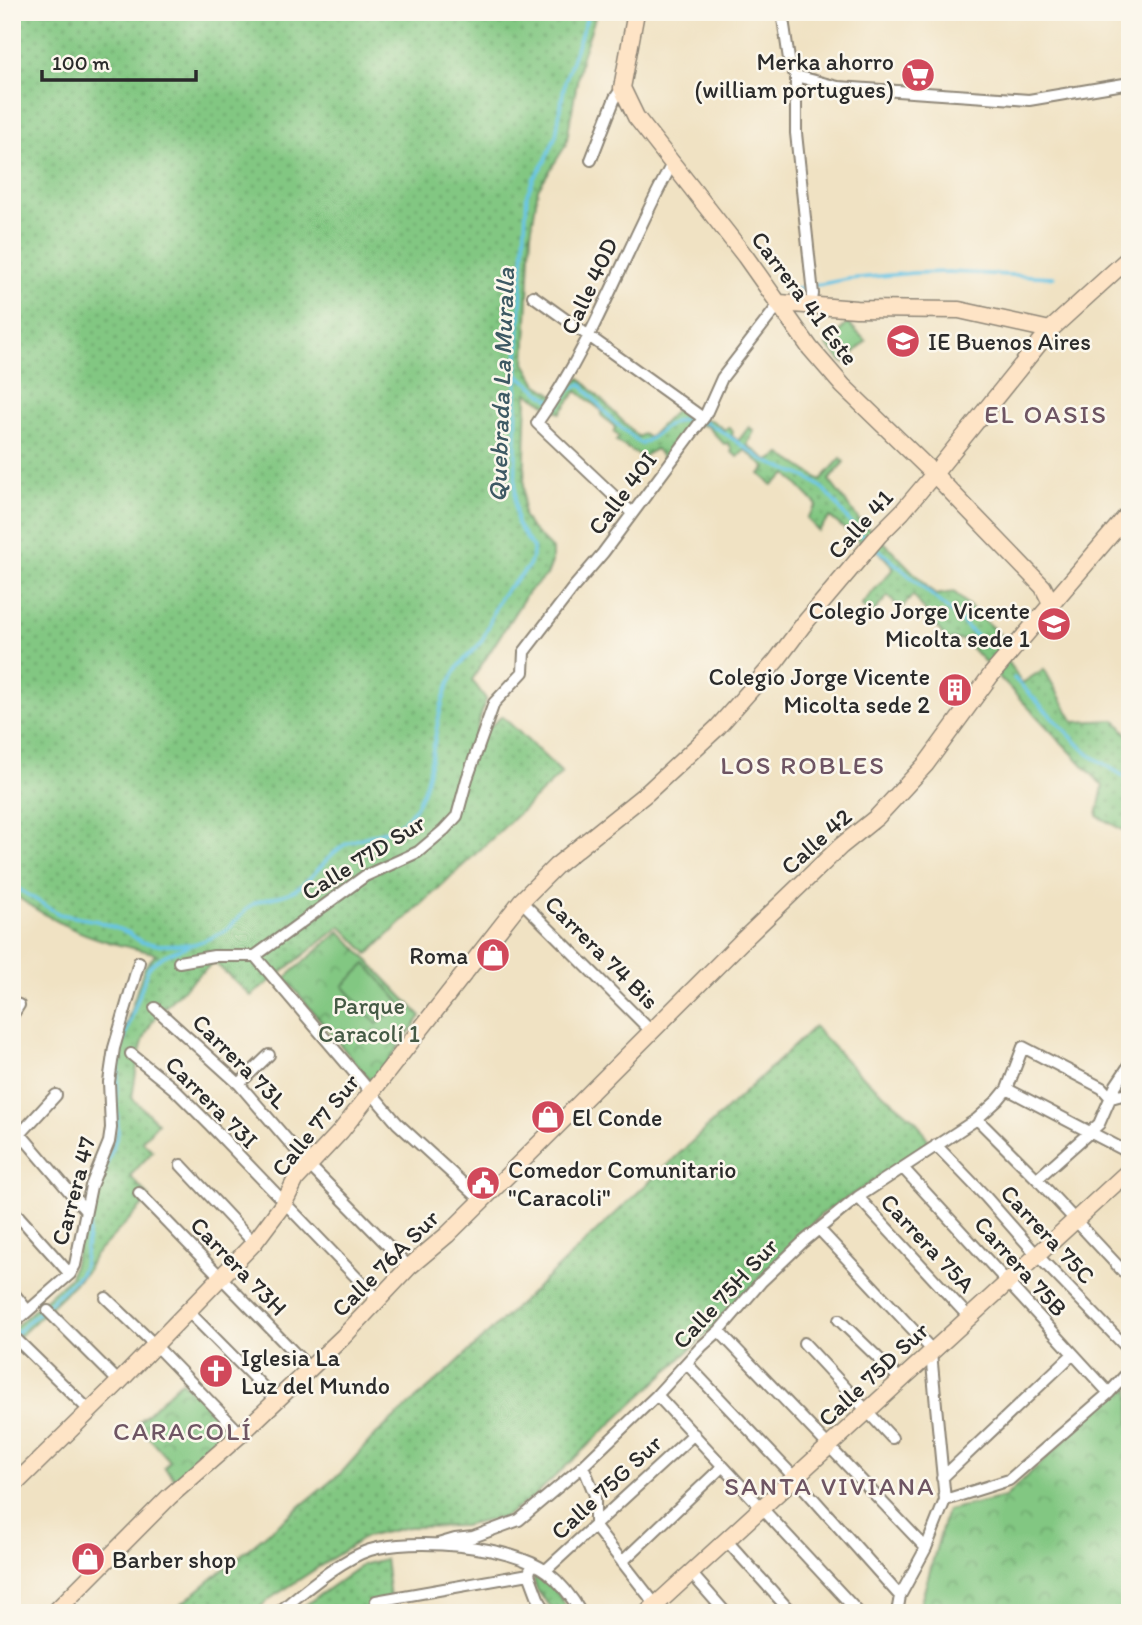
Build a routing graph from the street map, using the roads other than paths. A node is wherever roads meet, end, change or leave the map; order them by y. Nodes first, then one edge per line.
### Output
1 (636, 12) edge
2 (782, 12) edge
3 (796, 76) junction
4 (1130, 83) edge
5 (622, 88) junction
6 (591, 160) dead end
7 (672, 164) junction
8 (1130, 257) edge
9 (533, 296) dead end
10 (812, 300) junction
11 (780, 303) junction
12 (1050, 330) junction
13 (589, 338) junction
14 (703, 418) junction
15 (934, 474) junction
16 (1130, 512) edge
17 (632, 513) junction
18 (1052, 605) junction
19 (494, 703) joint
20 (617, 815) joint
21 (521, 901) junction
22 (742, 941) joint
23 (255, 957) junction
24 (139, 962) dead end
25 (179, 962) dead end
26 (16, 1004) edge
27 (155, 1008) dead end
28 (12, 1016) edge
29 (652, 1032) junction
30 (131, 1054) dead end
31 (269, 1055) dead end
32 (1130, 1064) edge
33 (239, 1084) junction
34 (1007, 1089) junction
35 (371, 1093) junction
36 (1130, 1093) edge
37 (56, 1095) dead end
38 (1111, 1098) junction
39 (977, 1119) junction
40 (16, 1128) edge
41 (1091, 1133) junction
42 (12, 1143) edge
43 (936, 1145) junction
44 (1130, 1153) edge
45 (181, 1164) dead end
46 (308, 1164) junction
47 (903, 1168) junction
48 (1130, 1170) edge
49 (1037, 1179) junction
50 (139, 1193) dead end
51 (858, 1197) junction
52 (481, 1200) junction
53 (284, 1203) junction
54 (12, 1209) edge
55 (85, 1210) junction
56 (1074, 1220) junction
57 (819, 1229) junction
58 (254, 1243) junction
59 (1036, 1254) junction
60 (410, 1267) junction
61 (70, 1274) junction
62 (220, 1277) junction
63 (1130, 1279) edge
64 (1007, 1282) junction
65 (12, 1291) edge
66 (106, 1298) dead end
67 (379, 1301) junction
68 (187, 1310) junction
69 (29, 1311) junction
70 (48, 1311) dead end
71 (968, 1316) junction
72 (839, 1320) dead end
73 (12, 1325) edge
74 (719, 1331) junction
75 (13, 1337) edge
76 (804, 1343) dead end
77 (155, 1345) junction
78 (1130, 1350) edge
79 (932, 1352) junction
80 (1073, 1354) junction
81 (687, 1364) junction
82 (309, 1368) junction
83 (1130, 1370) edge
84 (901, 1380) junction
85 (119, 1382) junction
86 (1109, 1393) junction
87 (657, 1395) junction
88 (276, 1400) junction
89 (90, 1411) junction
90 (867, 1411) junction
91 (241, 1434) junction
92 (694, 1434) junction
93 (892, 1438) dead end
94 (827, 1446) junction
95 (583, 1466) junction
96 (723, 1466) junction
97 (793, 1477) junction
98 (942, 1478) junction
99 (12, 1487) edge
100 (945, 1500) junction
101 (762, 1508) junction
102 (595, 1527) junction
103 (726, 1541) junction
104 (438, 1544) junction
105 (926, 1548) junction
106 (622, 1562) junction
107 (530, 1569) junction
108 (546, 1570) junction
109 (691, 1573) junction
110 (900, 1596) junction
111 (376, 1601) dead end
112 (655, 1610) edge
113 (54, 1613) edge
114 (278, 1613) edge
115 (547, 1613) edge
116 (581, 1613) edge
117 (726, 1613) edge
118 (792, 1613) edge
119 (859, 1613) edge
120 (897, 1613) edge

1 - 5 street
2 - 3 street
3 - 4 street
3 - 10 street
5 - 6 street
5 - 7 street, Carrera 41 Este
7 - 11 street, Carrera 41 Este
7 - 13 street, Calle 40D
8 - 12 street, Calle 41
9 - 13 street
10 - 11 street
10 - 12 street
11 - 14 street, Calle 40I
11 - 15 street, Carrera 41 Este
12 - 15 street, Calle 41
13 - 14 street
13 - 17 street, Calle 40D
14 - 17 street, Calle 40I
15 - 18 street, Carrera 41 Este
15 - 20 street, Calle 41
16 - 18 street, Calle 42
17 - 19 street, Calle 40I
18 - 22 street, Calle 42
19 - 23 street, Calle 77D Sur
20 - 21 street, Calle 77 Sur
21 - 29 street, Carrera 74 Bis
21 - 35 street, Calle 77 Sur
22 - 29 street, Calle 76A Sur
23 - 25 street
23 - 35 street
24 - 55 street, Carrera 47
26 - 28 street
27 - 33 street, Carrera 73L
29 - 52 street, Calle 76A Sur
30 - 53 street, Carrera 73I
31 - 33 street
32 - 38 street
33 - 46 street, Carrera 73L
34 - 38 street, Calle 75H Sur
34 - 39 street, Calle 75H Sur
34 - 41 street
35 - 46 street, Calle 77 Sur
35 - 52 street
36 - 38 street
37 - 40 street
38 - 41 street
39 - 43 street, Calle 75H Sur
39 - 49 street
40 - 42 street
40 - 55 street
41 - 44 street
41 - 49 street
43 - 47 street, Calle 75H Sur
43 - 59 street, Carrera 75C
45 - 58 street
46 - 53 street, Calle 77 Sur
46 - 60 street, Carrera 73L
47 - 51 street, Calle 75H Sur
47 - 64 street, Carrera 75B
48 - 56 street, Calle 75D Sur
49 - 56 street
50 - 62 street, Carrera 73H
51 - 57 street, Calle 75H Sur
51 - 71 street, Carrera 75A
52 - 60 street, Calle 76A Sur
53 - 58 street, Calle 77 Sur
53 - 67 street, Carrera 73I
54 - 61 street
55 - 61 street, Carrera 47
56 - 59 street, Calle 75D Sur
56 - 63 street
57 - 74 street, Calle 75H Sur
57 - 79 street
58 - 62 street, Calle 77 Sur
59 - 64 street, Calle 75D Sur
59 - 78 street, Carrera 75C
60 - 67 street, Calle 76A Sur
61 - 69 street, Carrera 47
62 - 68 street, Calle 77 Sur
62 - 82 street, Carrera 73H
64 - 71 street, Calle 75D Sur
64 - 80 street, Carrera 75B
65 - 69 street
66 - 77 street
67 - 82 street, Calle 76A Sur
68 - 77 street, Calle 77 Sur
68 - 88 street
69 - 73 street, Carrera 47
70 - 85 street
71 - 79 street, Calle 75D Sur
72 - 84 street
74 - 81 street, Calle 75H Sur
74 - 94 street
75 - 89 street
76 - 90 street
77 - 85 street, Calle 77 Sur
77 - 91 street
79 - 84 street, Calle 75D Sur
79 - 98 street
80 - 86 street, Carrera 75B
80 - 98 street
81 - 87 street, Calle 75H Sur
81 - 97 street
82 - 88 street, Calle 76A Sur
83 - 86 street
84 - 90 street, Calle 75D Sur
85 - 89 street, Calle 77 Sur
86 - 100 street
87 - 92 street
87 - 95 street, Calle 75H Sur
88 - 91 street, Calle 76A Sur
89 - 99 street, Calle 77 Sur
90 - 93 street
90 - 94 street, Calle 75D Sur
91 - 113 street, Calle 76A Sur
92 - 96 street
92 - 102 street, Calle 75G Sur
94 - 97 street, Calle 75D Sur
94 - 105 street
95 - 102 street
95 - 104 street, Calle 75H Sur
96 - 101 street
96 - 106 street
97 - 101 street, Calle 75D Sur
97 - 110 street
98 - 100 street
100 - 105 street
101 - 103 street, Calle 75D Sur
101 - 119 street
102 - 106 street
102 - 108 street, Calle 75G Sur
103 - 109 street, Calle 75D Sur
103 - 118 street
104 - 107 street
104 - 114 street
105 - 110 street
106 - 112 street
107 - 108 street
107 - 111 street
107 - 115 street
108 - 116 street
109 - 112 street, Calle 75D Sur
109 - 117 street
110 - 120 street

